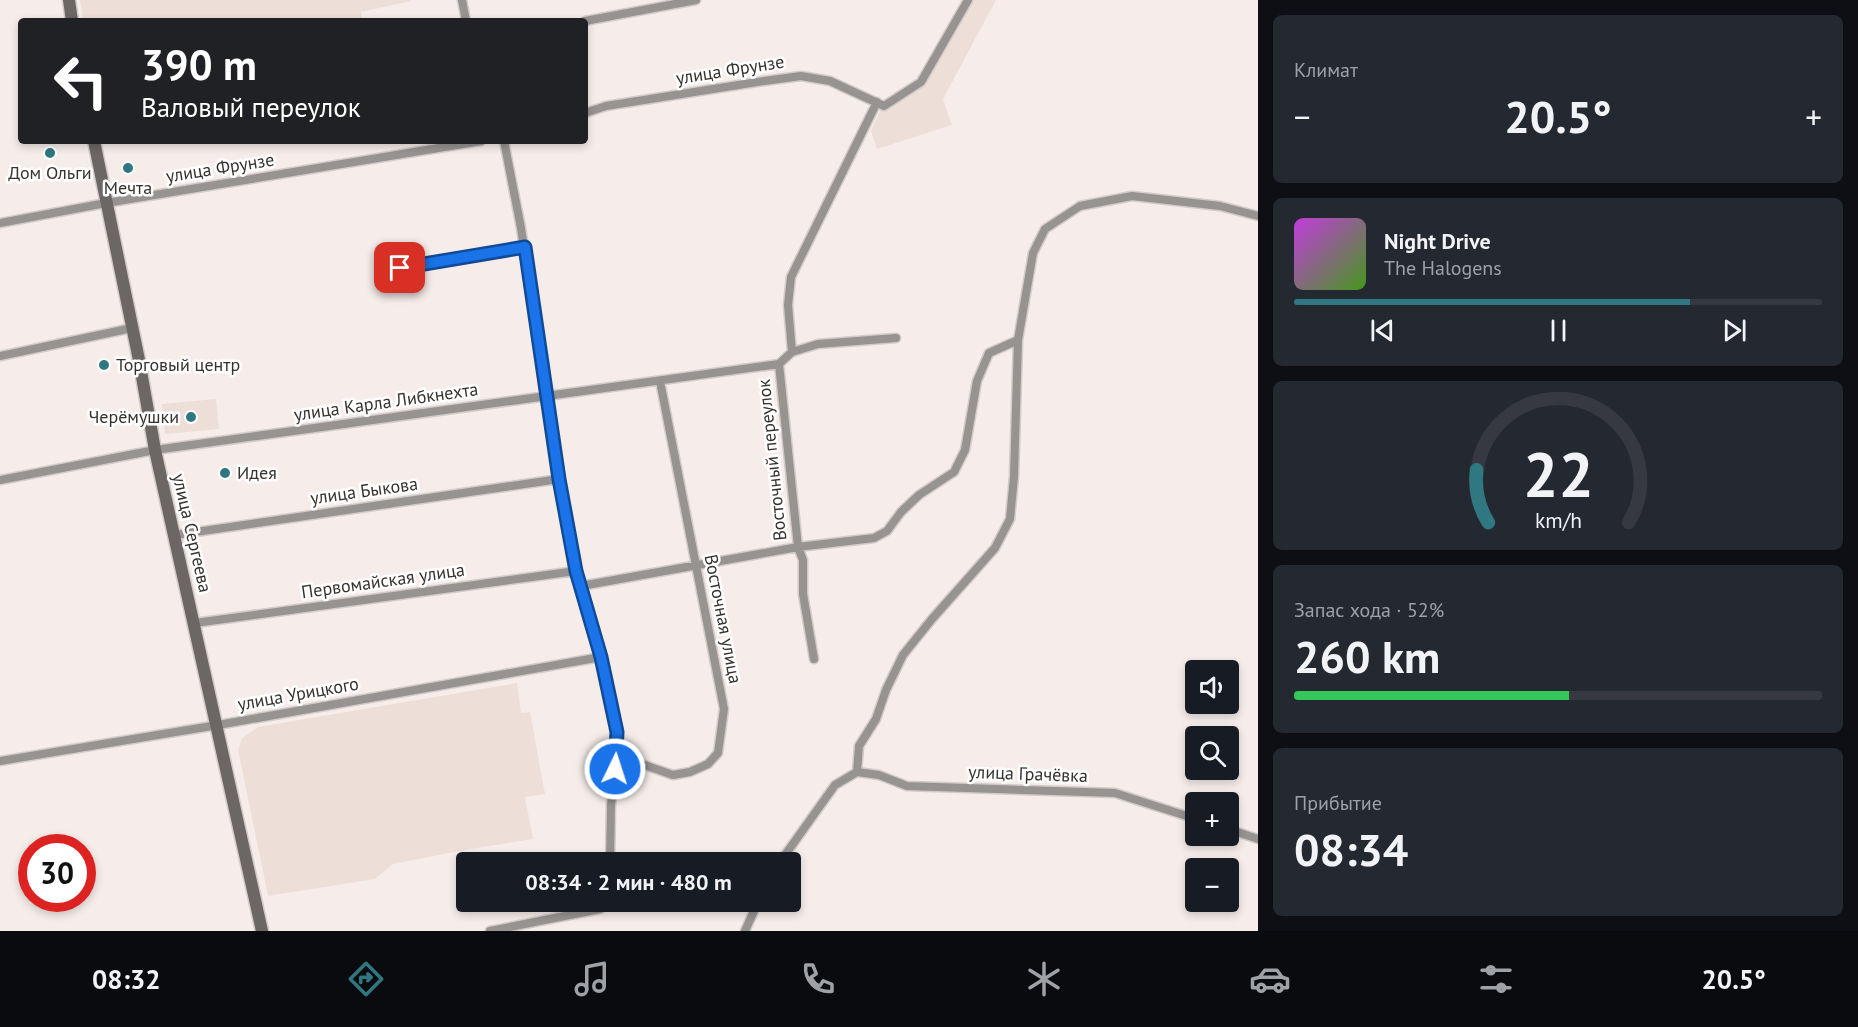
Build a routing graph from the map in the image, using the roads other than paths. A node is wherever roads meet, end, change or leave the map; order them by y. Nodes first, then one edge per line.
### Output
1 (69, 0) edge
2 (462, 0) edge
3 (696, 0) edge
4 (968, 0) edge
5 (72, 18) edge
6 (465, 18) edge
7 (588, 20) edge
8 (877, 102) junction
9 (588, 112) edge
10 (95, 144) edge
11 (463, 144) edge
12 (505, 144) edge
13 (106, 204) junction
14 (1258, 216) edge
15 (0, 224) edge
16 (525, 247) junction
17 (400, 268) dead end
18 (132, 328) junction
19 (896, 338) dead end
20 (1018, 340) junction
21 (792, 352) junction
22 (0, 356) edge
23 (779, 363) junction
24 (660, 381) junction
25 (547, 397) junction
26 (155, 450) junction
27 (559, 479) junction
28 (0, 480) edge
29 (175, 535) junction
30 (798, 547) junction
31 (696, 565) junction
32 (576, 571) junction
33 (581, 586) junction
34 (195, 623) junction
35 (601, 657) junction
36 (814, 659) dead end
37 (218, 725) junction
38 (617, 751) junction
39 (0, 761) edge
40 (857, 772) junction
41 (1185, 815) edge
42 (1239, 833) edge
43 (1258, 839) edge
44 (610, 852) edge
45 (787, 852) edge
46 (572, 912) edge
47 (754, 912) edge
48 (262, 931) edge
49 (490, 931) edge
50 (745, 931) edge

1 - 5 main road
2 - 6 street
3 - 7 street
4 - 8 street
8 - 9 street, улица Фрунзе
8 - 21 street
10 - 13 main road, улица Сергеева
11 - 13 street, улица Фрунзе
12 - 16 street
13 - 15 street, улица Фрунзе
13 - 18 main road, улица Сергеева
14 - 20 street
16 - 17 street
16 - 25 street
18 - 22 street
18 - 26 main road, улица Сергеева
19 - 21 street
20 - 30 street
20 - 40 street
21 - 23 street, Восточный переулок
23 - 24 street, улица Карла Либкнехта
23 - 30 street, Восточный переулок
24 - 25 street, улица Карла Либкнехта
24 - 31 street, Восточная улица
25 - 26 street, улица Карла Либкнехта
25 - 27 street
26 - 28 street, улица Карла Либкнехта
26 - 29 main road, улица Сергеева
27 - 29 street, улица Быкова
27 - 32 street
29 - 34 main road, улица Сергеева
30 - 31 street
30 - 36 street, Восточный переулок
31 - 33 street
31 - 38 street, Восточная улица
32 - 33 street
32 - 34 street, Первомайская улица
33 - 35 street
34 - 37 main road, улица Сергеева
35 - 37 street, улица Урицкого
35 - 38 street
37 - 39 street, улица Урицкого
37 - 48 main road, улица Сергеева
38 - 44 street
40 - 41 street, улица Грачёвка
40 - 45 street
42 - 43 street
46 - 49 street
47 - 50 street

